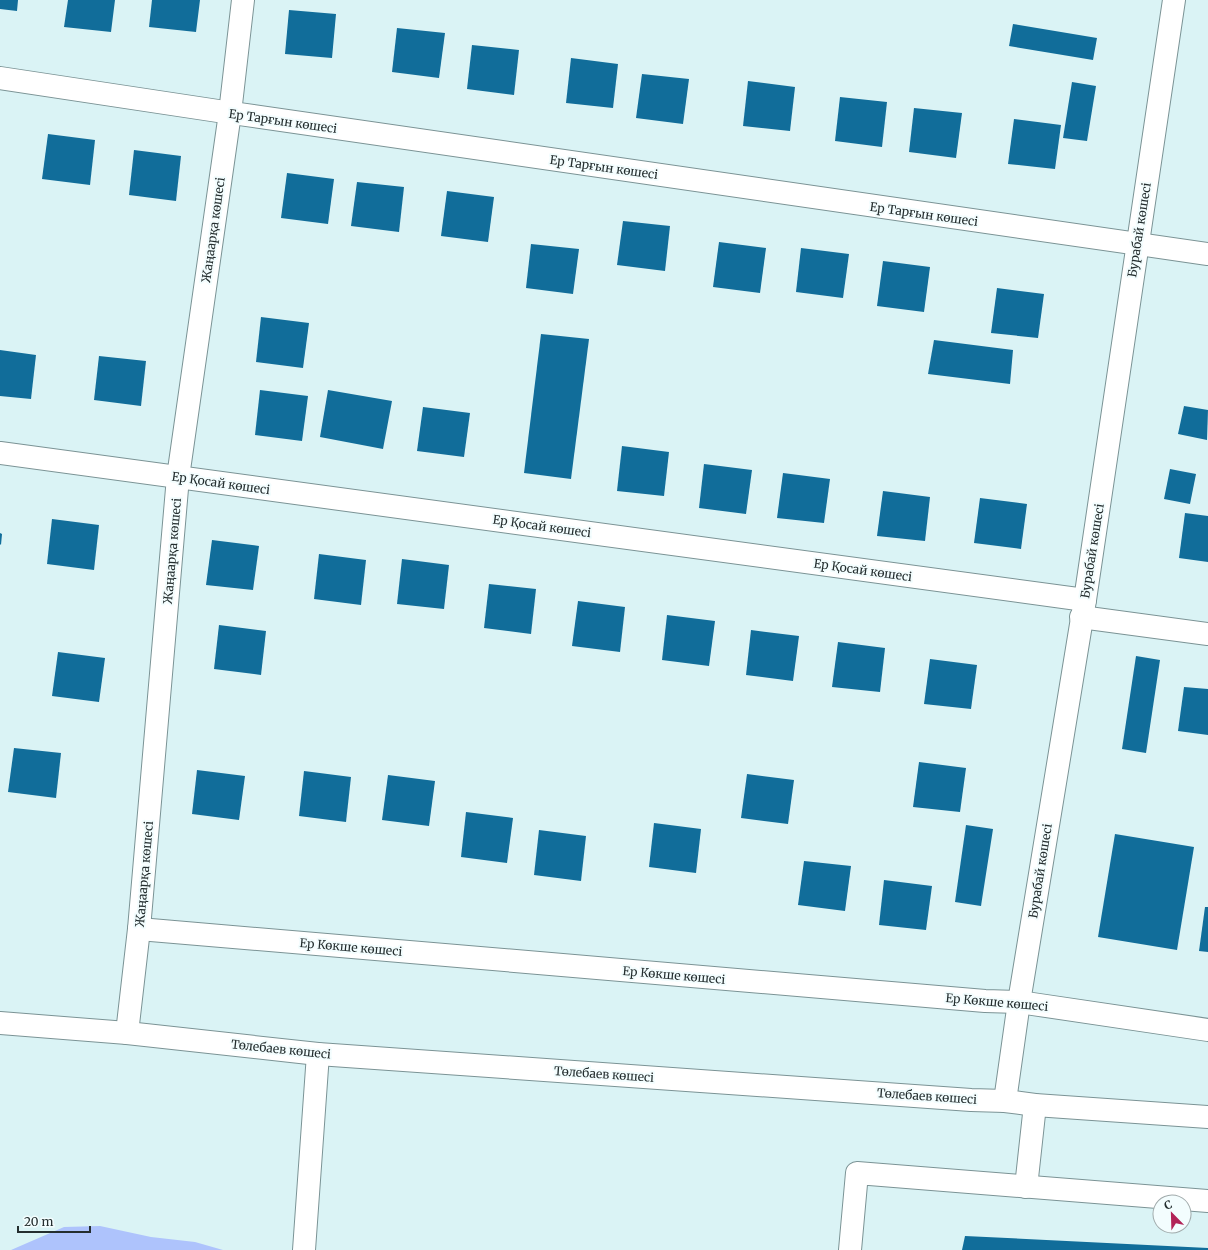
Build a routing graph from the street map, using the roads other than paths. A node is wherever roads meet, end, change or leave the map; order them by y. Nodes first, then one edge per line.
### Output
1 (243, 0) edge
2 (1174, 0) edge
3 (0, 78) edge
4 (230, 113) junction
5 (1137, 244) junction
6 (1208, 254) edge
7 (0, 453) edge
8 (178, 477) junction
9 (1083, 609) junction
10 (1208, 634) edge
11 (139, 929) junction
12 (1019, 1002) junction
13 (0, 1023) edge
14 (1208, 1030) edge
15 (127, 1033) junction
16 (318, 1054) junction
17 (1005, 1101) junction
18 (1035, 1105) junction
19 (1208, 1118) edge
20 (1026, 1187) junction
21 (1208, 1201) edge
22 (304, 1250) edge
23 (850, 1250) edge

1 - 4 street, Жаңаарқа көшесі
2 - 5 street, Бурабай көшесі
3 - 4 street, Ер Тарғын көшесі
4 - 5 street, Ер Тарғын көшесі
4 - 8 street, Жаңаарқа көшесі
5 - 6 street, Ер Тарғын көшесі
5 - 9 street, Бурабай көшесі
7 - 8 street, Ер Қосай көшесі
8 - 9 street, Ер Қосай көшесі
8 - 11 street, Жаңаарқа көшесі
9 - 10 street, Ер Қосай көшесі
9 - 12 street, Бурабай көшесі
11 - 12 street, Ер Көкше көшесі
11 - 15 street, Жаңаарқа көшесі
12 - 14 street, Ер Көкше көшесі
12 - 17 street, Бурабай көшесі
13 - 15 street, Төлебаев көшесі
15 - 16 street, Төлебаев көшесі
16 - 17 street, Төлебаев көшесі
16 - 22 street
17 - 18 street, Төлебаев көшесі
18 - 19 street, Төлебаев көшесі
18 - 20 street
20 - 21 street
20 - 23 street

